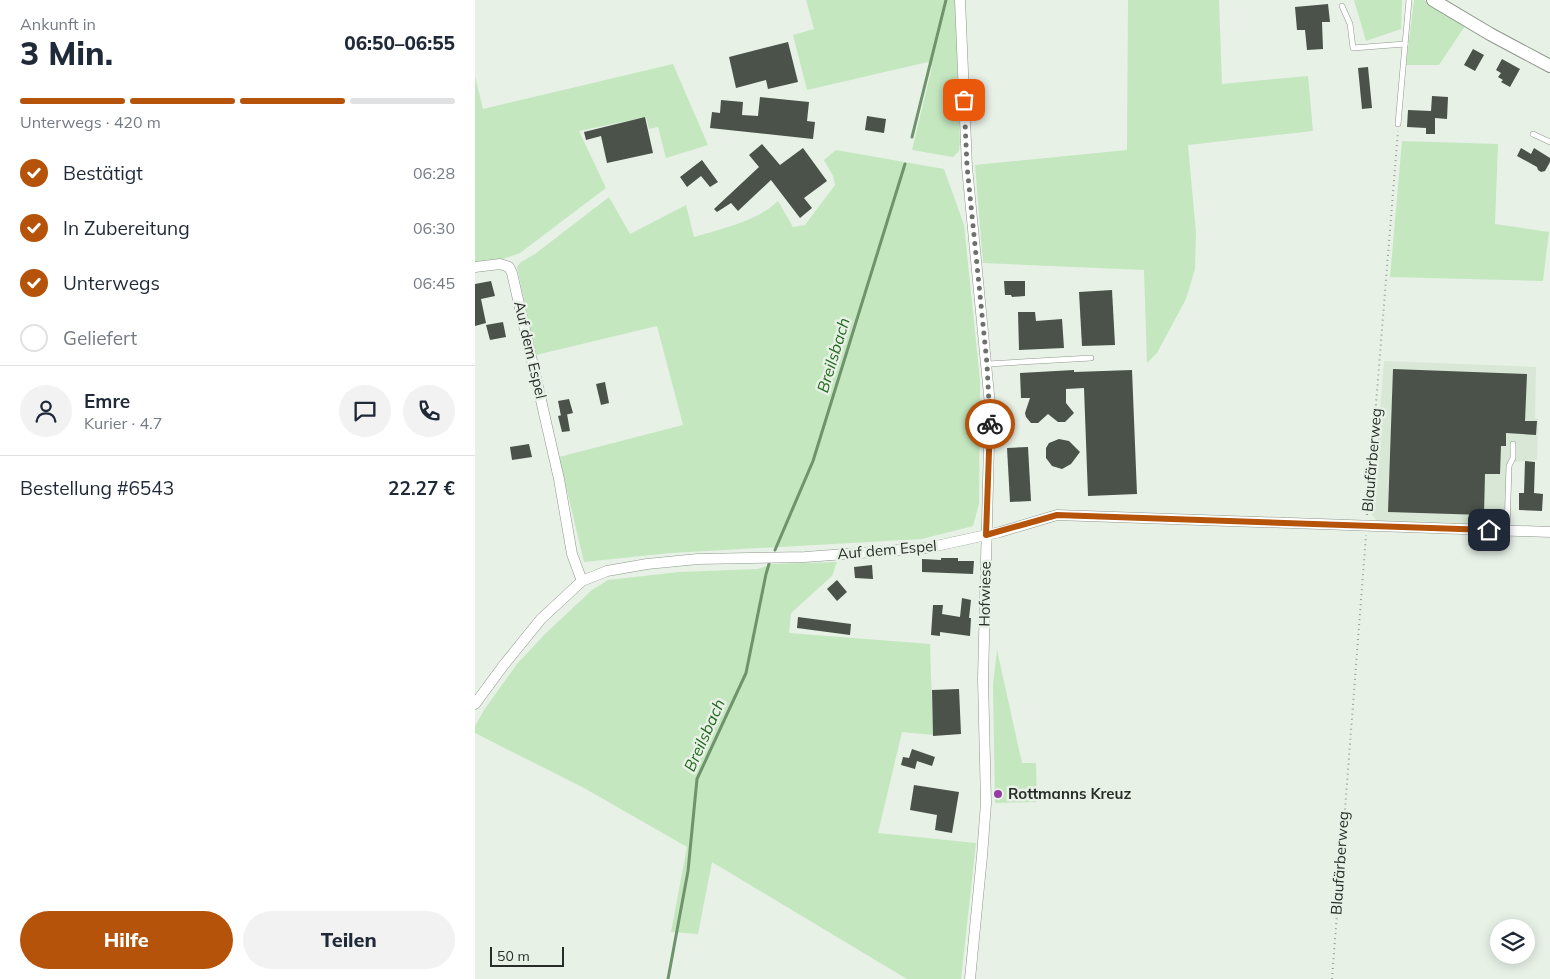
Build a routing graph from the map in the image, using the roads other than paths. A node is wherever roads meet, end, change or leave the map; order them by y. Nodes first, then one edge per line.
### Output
1 (960, 0) edge
2 (1409, 0) edge
3 (1433, 0) edge
4 (1342, 6) dead end
5 (1405, 44) junction
6 (1550, 66) edge
7 (1399, 124) road end
8 (1533, 134) dead end
9 (1550, 142) edge
10 (475, 267) edge
11 (1091, 358) dead end
12 (987, 364) junction
13 (1513, 444) dead end
14 (1507, 530) junction
15 (1550, 532) edge
16 (986, 535) junction
17 (582, 581) junction
18 (475, 704) edge
19 (970, 979) edge

1 - 12 street, Hofwiese
2 - 5 lane
3 - 6 street
4 - 5 lane
5 - 7 lane
8 - 9 lane
10 - 17 street, Auf dem Espel
11 - 12 lane
12 - 16 street, Hofwiese
13 - 14 lane
14 - 15 street, Auf dem Espel
14 - 16 street, Auf dem Espel
16 - 17 street, Auf dem Espel
16 - 19 street, Hofwiese
17 - 18 street, Auf dem Espel

